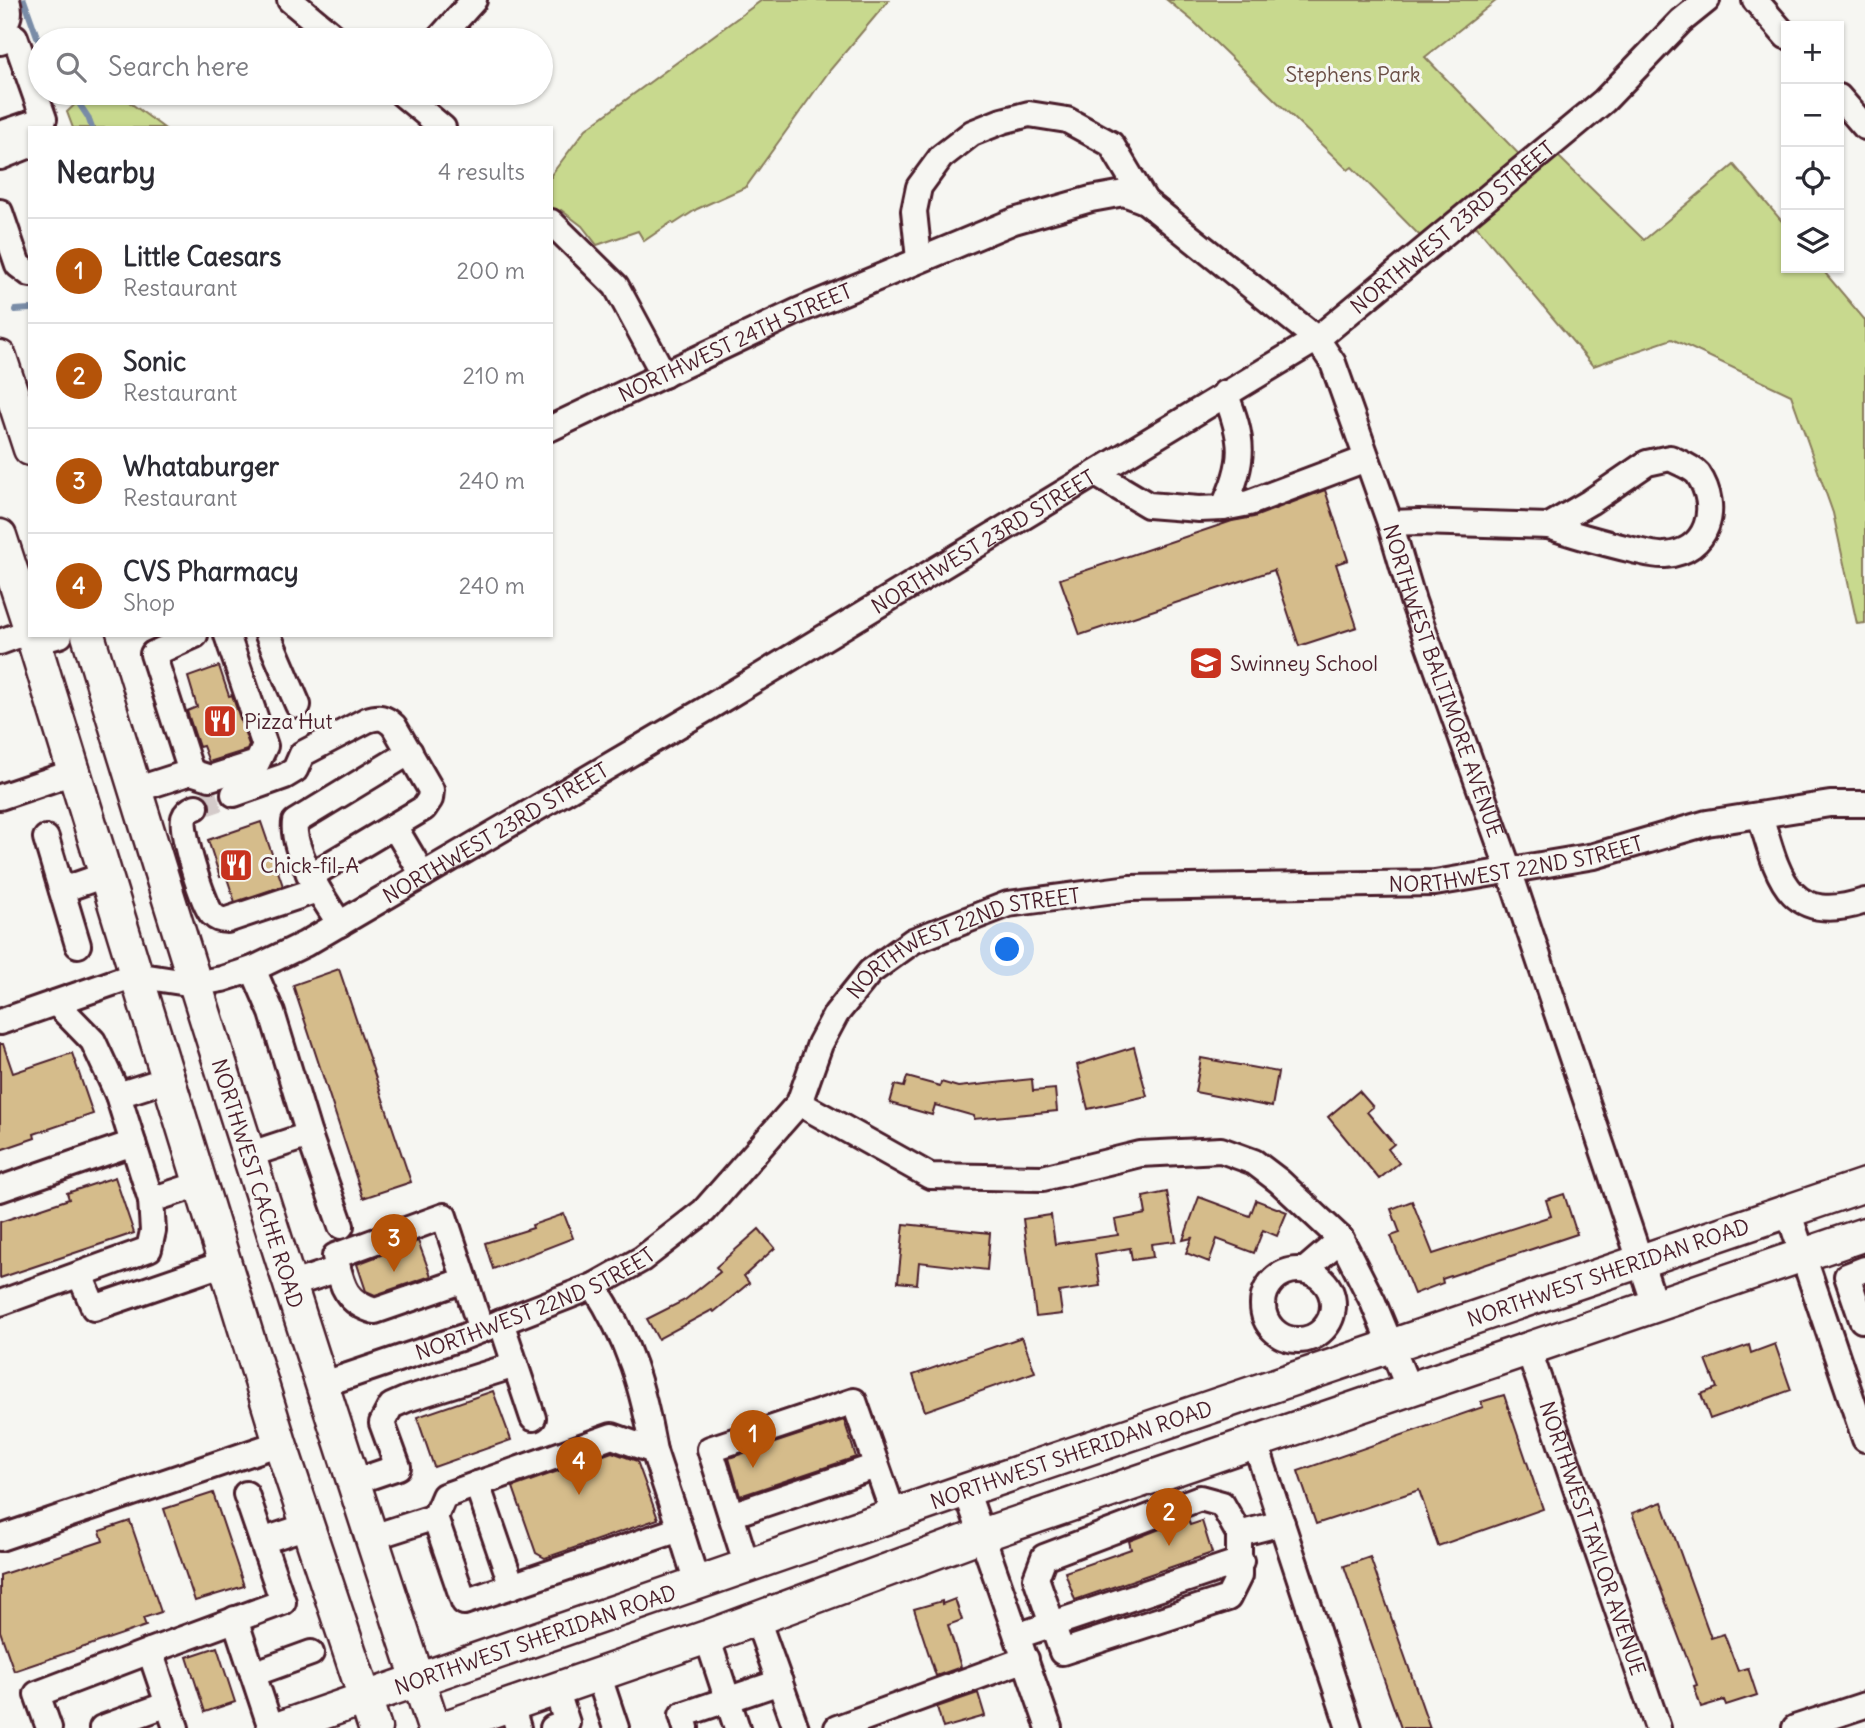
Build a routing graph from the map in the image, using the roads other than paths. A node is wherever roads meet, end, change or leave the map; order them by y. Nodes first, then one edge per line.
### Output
1 (7, 0) edge
2 (290, 0) edge
3 (474, 0) edge
4 (1707, 0) edge
5 (1755, 0) edge
6 (0, 27) edge
7 (324, 28) edge
8 (449, 28) edge
9 (1781, 30) edge
10 (0, 42) edge
11 (28, 74) edge
12 (1844, 103) edge
13 (39, 105) edge
14 (415, 105) edge
15 (441, 126) edge
16 (1865, 127) edge
17 (0, 134) edge
18 (28, 146) edge
19 (0, 158) edge
20 (1145, 201) junction
21 (0, 212) edge
22 (553, 224) edge
23 (21, 243) edge
24 (919, 259) junction
25 (28, 272) edge
26 (1317, 339) junction
27 (3, 373) edge
28 (664, 375) junction
29 (1225, 393) junction
30 (553, 427) edge
31 (28, 443) edge
32 (1366, 459) junction
33 (1096, 474) junction
34 (1223, 508) junction
35 (1390, 523) junction
36 (1549, 526) junction
37 (0, 538) edge
38 (10, 601) edge
39 (28, 623) edge
40 (28, 636) edge
41 (38, 637) edge
42 (90, 637) edge
43 (191, 637) edge
44 (228, 637) edge
45 (269, 637) edge
46 (0, 642) edge
47 (298, 705) dead end
48 (410, 752) junction
49 (74, 772) junction
50 (191, 772) junction
51 (135, 790) junction
52 (2, 791) edge
53 (234, 793) tunnel mouth
54 (1865, 804) edge
55 (196, 807) dead end
56 (1760, 815) junction
57 (394, 826) junction
58 (46, 838) dead end
59 (1509, 870) junction
60 (105, 875) junction
61 (423, 875) junction
62 (313, 882) junction
63 (62, 890) junction
64 (1865, 901) edge
65 (340, 924) junction
66 (78, 945) dead end
67 (253, 969) junction
68 (135, 975) junction
69 (194, 984) junction
70 (56, 1003) junction
71 (0, 1022) edge
72 (168, 1079) junction
73 (118, 1095) junction
74 (799, 1103) junction
75 (310, 1135) junction
76 (134, 1143) junction
77 (248, 1155) junction
78 (200, 1184) junction
79 (1865, 1185) edge
80 (0, 1189) edge
81 (151, 1200) junction
82 (1788, 1211) junction
83 (341, 1226) dead end
84 (1864, 1238) edge
85 (1341, 1239) junction
86 (1802, 1255) junction
87 (343, 1260) junction
88 (1640, 1261) junction
89 (225, 1263) junction
90 (1865, 1269) edge
91 (1305, 1270) dead end
92 (80, 1275) junction
93 (457, 1283) junction
94 (290, 1285) junction
95 (594, 1286) junction
96 (0, 1303) edge
97 (1655, 1305) junction
98 (1863, 1320) edge
99 (491, 1326) junction
100 (1829, 1332) junction
101 (1391, 1346) junction
102 (1528, 1348) junction
103 (515, 1365) junction
104 (1855, 1377) edge
105 (321, 1385) junction
106 (1409, 1389) junction
107 (533, 1418) dead end
108 (1865, 1439) edge
109 (1255, 1442) junction
110 (279, 1443) junction
111 (654, 1451) junction
112 (876, 1466) junction
113 (354, 1482) junction
114 (477, 1484) junction
115 (966, 1490) junction
116 (246, 1494) dead end
117 (731, 1515) junction
118 (894, 1515) junction
119 (435, 1517) junction
120 (1282, 1523) junction
121 (307, 1525) junction
122 (680, 1529) junction
123 (1239, 1534) junction
124 (982, 1535) junction
125 (373, 1537) junction
126 (0, 1538) edge
127 (262, 1541) junction
128 (747, 1566) junction
129 (697, 1583) junction
130 (512, 1586) junction
131 (235, 1619) junction
132 (757, 1619) junction
133 (1052, 1624) junction
134 (707, 1637) junction
135 (1021, 1647) junction
136 (150, 1651) junction
137 (311, 1653) dead end
138 (253, 1674) junction
139 (598, 1675) junction
140 (418, 1679) junction
141 (780, 1682) junction
142 (556, 1689) junction
143 (365, 1698) junction
144 (728, 1700) junction
145 (168, 1704) junction
146 (1865, 1705) edge
147 (514, 1717) edge
148 (49, 1728) edge
149 (102, 1728) edge
150 (176, 1728) edge
151 (271, 1728) edge
152 (279, 1728) edge
153 (375, 1728) edge
154 (434, 1728) edge
155 (443, 1728) edge
156 (553, 1728) edge
157 (616, 1728) edge
158 (686, 1728) edge
159 (737, 1728) edge
160 (796, 1728) edge
161 (837, 1728) edge
162 (1049, 1728) edge
163 (1349, 1728) edge
164 (1658, 1728) edge
165 (1795, 1728) edge

1 - 6 street
2 - 7 street
3 - 8 street
4 - 26 street, NORTHWEST 23RD STREET
5 - 9 street
10 - 11 street
12 - 16 street
13 - 17 street
14 - 15 street
18 - 19 street
20 - 24 street, NORTHWEST 24TH STREET
20 - 24 street, NORTHWEST 24TH STREET
20 - 26 street, NORTHWEST 24TH STREET
21 - 23 street
22 - 28 street
23 - 25 street
24 - 28 street, NORTHWEST 24TH STREET
26 - 29 street, NORTHWEST 23RD STREET
26 - 32 street, NORTHWEST BALTIMORE AVENUE
27 - 31 main road
28 - 30 street, NORTHWEST 24TH STREET
29 - 33 street, NORTHWEST 23RD STREET
29 - 34 street
32 - 34 street
32 - 35 street, NORTHWEST BALTIMORE AVENUE
33 - 34 street
33 - 61 street, NORTHWEST 23RD STREET
35 - 36 street
35 - 59 street, NORTHWEST BALTIMORE AVENUE
36 - 36 street
37 - 38 main road
38 - 39 main road
40 - 46 street
41 - 49 main road
42 - 51 main road, NORTHWEST CACHE ROAD
43 - 50 street
44 - 50 street
45 - 47 street
48 - 53 street
48 - 57 street
48 - 62 street
49 - 52 street
49 - 60 main road
50 - 51 street
51 - 69 main road, NORTHWEST CACHE ROAD
54 - 56 street, NORTHWEST 22ND STREET
55 - 62 street
56 - 59 street, NORTHWEST 22ND STREET
56 - 64 street
57 - 61 street
57 - 62 street
58 - 63 street
59 - 74 street, NORTHWEST 22ND STREET
59 - 88 street, NORTHWEST BALTIMORE AVENUE
60 - 63 street
60 - 68 main road
61 - 65 street, NORTHWEST 23RD STREET
62 - 65 street
63 - 66 street
65 - 67 street, NORTHWEST 23RD STREET
67 - 69 street, NORTHWEST 23RD STREET
67 - 75 street
68 - 69 street
68 - 70 street
68 - 72 main road
69 - 77 main road, NORTHWEST CACHE ROAD
70 - 71 street
70 - 73 street
72 - 73 street
72 - 78 main road
73 - 76 street
74 - 85 street
74 - 95 street, NORTHWEST 22ND STREET
75 - 77 street
75 - 83 street
76 - 80 street
76 - 81 street
77 - 94 main road, NORTHWEST CACHE ROAD
78 - 81 street
78 - 89 main road
79 - 82 main road, NORTHWEST SHERIDAN ROAD
81 - 92 street
82 - 86 street
82 - 88 main road, NORTHWEST SHERIDAN ROAD
84 - 86 main road
85 - 91 street
85 - 101 street
86 - 97 main road
86 - 100 street
87 - 93 street
87 - 93 street
87 - 94 street
88 - 97 street, NORTHWEST BALTIMORE AVENUE
88 - 101 main road, NORTHWEST SHERIDAN ROAD
89 - 92 street
89 - 110 main road
90 - 98 street
92 - 96 street
93 - 99 street
94 - 105 main road, NORTHWEST CACHE ROAD
95 - 99 street, NORTHWEST 22ND STREET
95 - 111 street
97 - 102 main road
98 - 100 street
99 - 103 street
99 - 105 street, NORTHWEST 22ND STREET
100 - 104 street
101 - 106 street
101 - 115 main road, NORTHWEST SHERIDAN ROAD
102 - 106 main road
102 - 164 street, NORTHWEST TAYLOR AVENUE
103 - 107 street
103 - 113 street
104 - 108 street
105 - 113 main road, NORTHWEST CACHE ROAD
106 - 109 main road
109 - 120 street
109 - 124 main road
110 - 121 main road
110 - 126 street
111 - 114 street
111 - 122 street
112 - 117 street
112 - 117 street
112 - 118 street
113 - 125 main road, NORTHWEST CACHE ROAD
114 - 119 street
114 - 130 street
115 - 118 main road, NORTHWEST SHERIDAN ROAD
115 - 124 street
116 - 127 street
117 - 128 street
118 - 128 main road, NORTHWEST SHERIDAN ROAD
119 - 125 street
119 - 130 street
120 - 123 street
120 - 163 street
121 - 127 street
121 - 143 main road
122 - 129 street
122 - 130 street
123 - 133 street
123 - 133 street
124 - 132 main road
124 - 135 street
125 - 140 main road, NORTHWEST CACHE ROAD
127 - 131 street
128 - 129 main road, NORTHWEST SHERIDAN ROAD
129 - 140 main road, NORTHWEST SHERIDAN ROAD
131 - 136 street
131 - 138 street
132 - 134 main road
132 - 141 street
133 - 135 street
134 - 139 main road
134 - 144 street
135 - 161 street
135 - 162 street
136 - 145 street
136 - 148 street
137 - 138 street
138 - 151 street
139 - 142 main road
139 - 157 street
140 - 143 main road, NORTHWEST SHERIDAN ROAD
140 - 154 main road, NORTHWEST CACHE ROAD
141 - 144 street
141 - 160 street
142 - 147 main road
142 - 156 street
143 - 152 main road, NORTHWEST SHERIDAN ROAD
143 - 153 main road
144 - 158 street
144 - 159 street
145 - 149 street
145 - 150 street
146 - 165 street
147 - 155 main road

